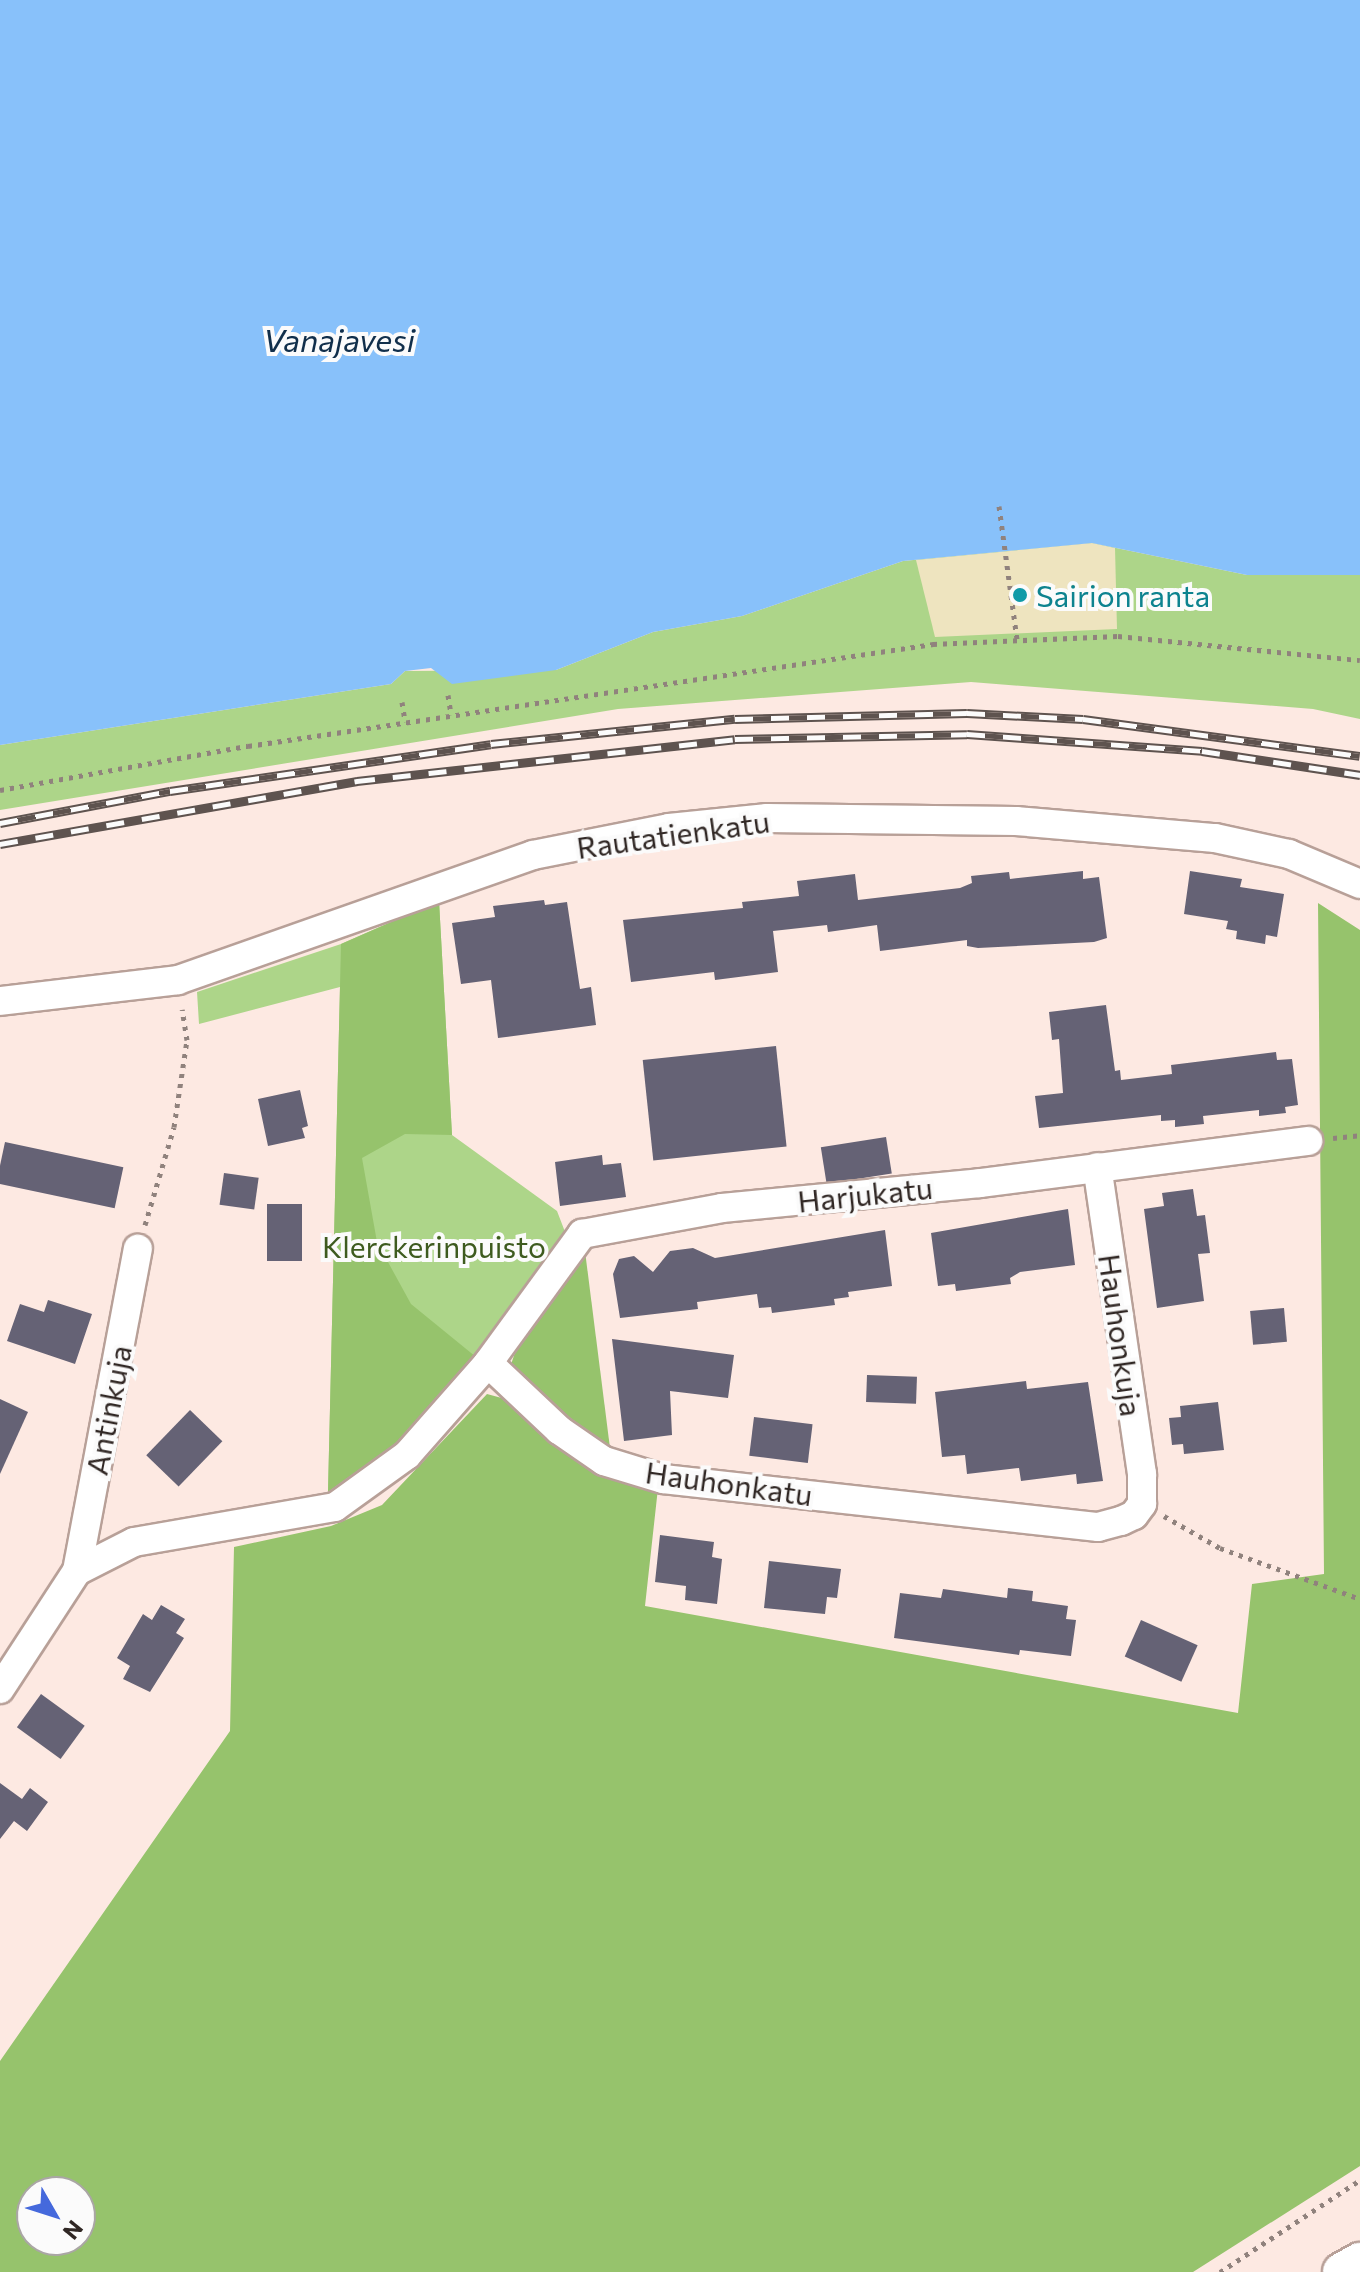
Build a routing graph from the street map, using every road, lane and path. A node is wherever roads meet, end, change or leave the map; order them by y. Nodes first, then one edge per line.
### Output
1 (999, 506) dead end
2 (1017, 639) junction
3 (1360, 660) edge
4 (448, 695) dead end
5 (402, 702) dead end
6 (451, 715) junction
7 (405, 722) junction
8 (0, 790) edge
9 (1360, 884) edge
10 (178, 980) junction
11 (0, 1001) edge
12 (1308, 1141) dead end
13 (1097, 1167) junction
14 (138, 1249) joint
15 (488, 1363) junction
16 (1142, 1504) junction
17 (77, 1571) junction
18 (1360, 1599) edge
19 (0, 1689) edge
20 (1360, 2180) edge
21 (1360, 2262) edge
22 (1220, 2272) edge
23 (1342, 2272) edge

1 - 2 path
2 - 3 path
2 - 6 path
4 - 6 path
5 - 7 path
6 - 7 path
7 - 8 path
9 - 10 street, Rautatienkatu
10 - 11 street, Rautatienkatu
10 - 14 path
12 - 13 street, Harjukatu
13 - 15 street, Harjukatu
13 - 16 street, Hauhonkuja
14 - 17 street, Antinkuja
15 - 16 street, Hauhonkatu
15 - 17 street
16 - 18 path
17 - 19 street
20 - 22 path
21 - 23 main road

